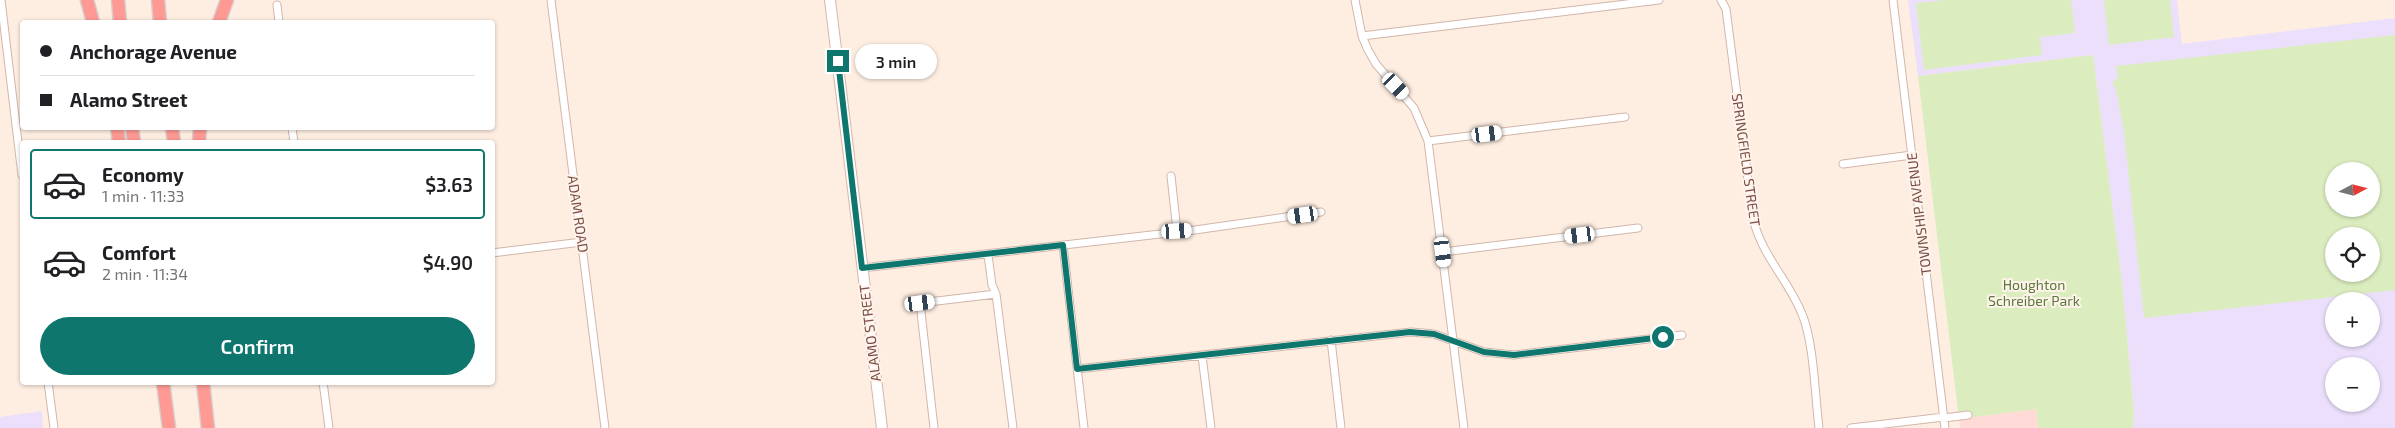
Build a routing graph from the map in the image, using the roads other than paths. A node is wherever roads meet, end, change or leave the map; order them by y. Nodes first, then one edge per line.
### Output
1 (1, 0) edge
2 (88, 0) edge
3 (118, 0) edge
4 (158, 0) edge
5 (227, 0) edge
6 (551, 0) edge
7 (830, 0) edge
8 (1355, 0) edge
9 (1659, 0) edge
10 (1721, 0) edge
11 (1893, 0) edge
12 (1614, 3) edge
13 (277, 6) dead end
14 (93, 20) edge
15 (120, 20) edge
16 (160, 20) edge
17 (221, 20) edge
18 (279, 20) edge
19 (1362, 36) junction
20 (1625, 117) dead end
21 (1428, 141) junction
22 (1912, 155) junction
23 (20, 158) edge
24 (1843, 164) dead end
25 (1171, 176) dead end
26 (1320, 212) dead end
27 (1638, 228) dead end
28 (1177, 231) junction
29 (582, 242) junction
30 (1063, 245) junction
31 (495, 252) edge
32 (1443, 252) junction
33 (988, 255) junction
34 (862, 268) junction
35 (996, 294) junction
36 (1682, 335) dead end
37 (1331, 340) junction
38 (1453, 340) junction
39 (1202, 356) junction
40 (1077, 369) junction
41 (48, 385) edge
42 (163, 385) edge
43 (203, 385) edge
44 (323, 385) edge
45 (1968, 415) dead end
46 (1944, 418) junction
47 (54, 428) edge
48 (169, 428) edge
49 (208, 428) edge
50 (329, 428) edge
51 (605, 428) edge
52 (882, 428) edge
53 (934, 428) edge
54 (1013, 428) edge
55 (1084, 428) edge
56 (1211, 428) edge
57 (1342, 428) edge
58 (1464, 428) edge
59 (1819, 428) edge
60 (1851, 428) edge
61 (1946, 428) edge

1 - 23 street
2 - 14 highway
3 - 15 highway
4 - 16 highway
5 - 17 highway
6 - 29 street, ADAM ROAD
7 - 34 main road, ALAMO STREET
8 - 19 street
9 - 12 street
10 - 59 street, SPRINGFIELD STREET
11 - 22 street, TOWNSHIP AVENUE
12 - 19 street
13 - 18 street
19 - 21 street
20 - 21 street
21 - 32 street
22 - 24 street
22 - 46 street, TOWNSHIP AVENUE
25 - 28 street
26 - 28 street
27 - 32 street
28 - 30 street
29 - 31 street
29 - 51 street, ADAM ROAD
30 - 33 street
30 - 40 street
32 - 38 street
33 - 34 street
33 - 35 street
34 - 52 main road, ALAMO STREET
35 - 53 street
35 - 54 street
36 - 38 street
37 - 38 street
37 - 39 street
37 - 57 street
38 - 58 street
39 - 40 street
39 - 56 street
40 - 55 street
41 - 47 street
42 - 48 highway
43 - 49 highway
44 - 50 street
45 - 46 street
46 - 60 street
46 - 61 street, TOWNSHIP AVENUE

